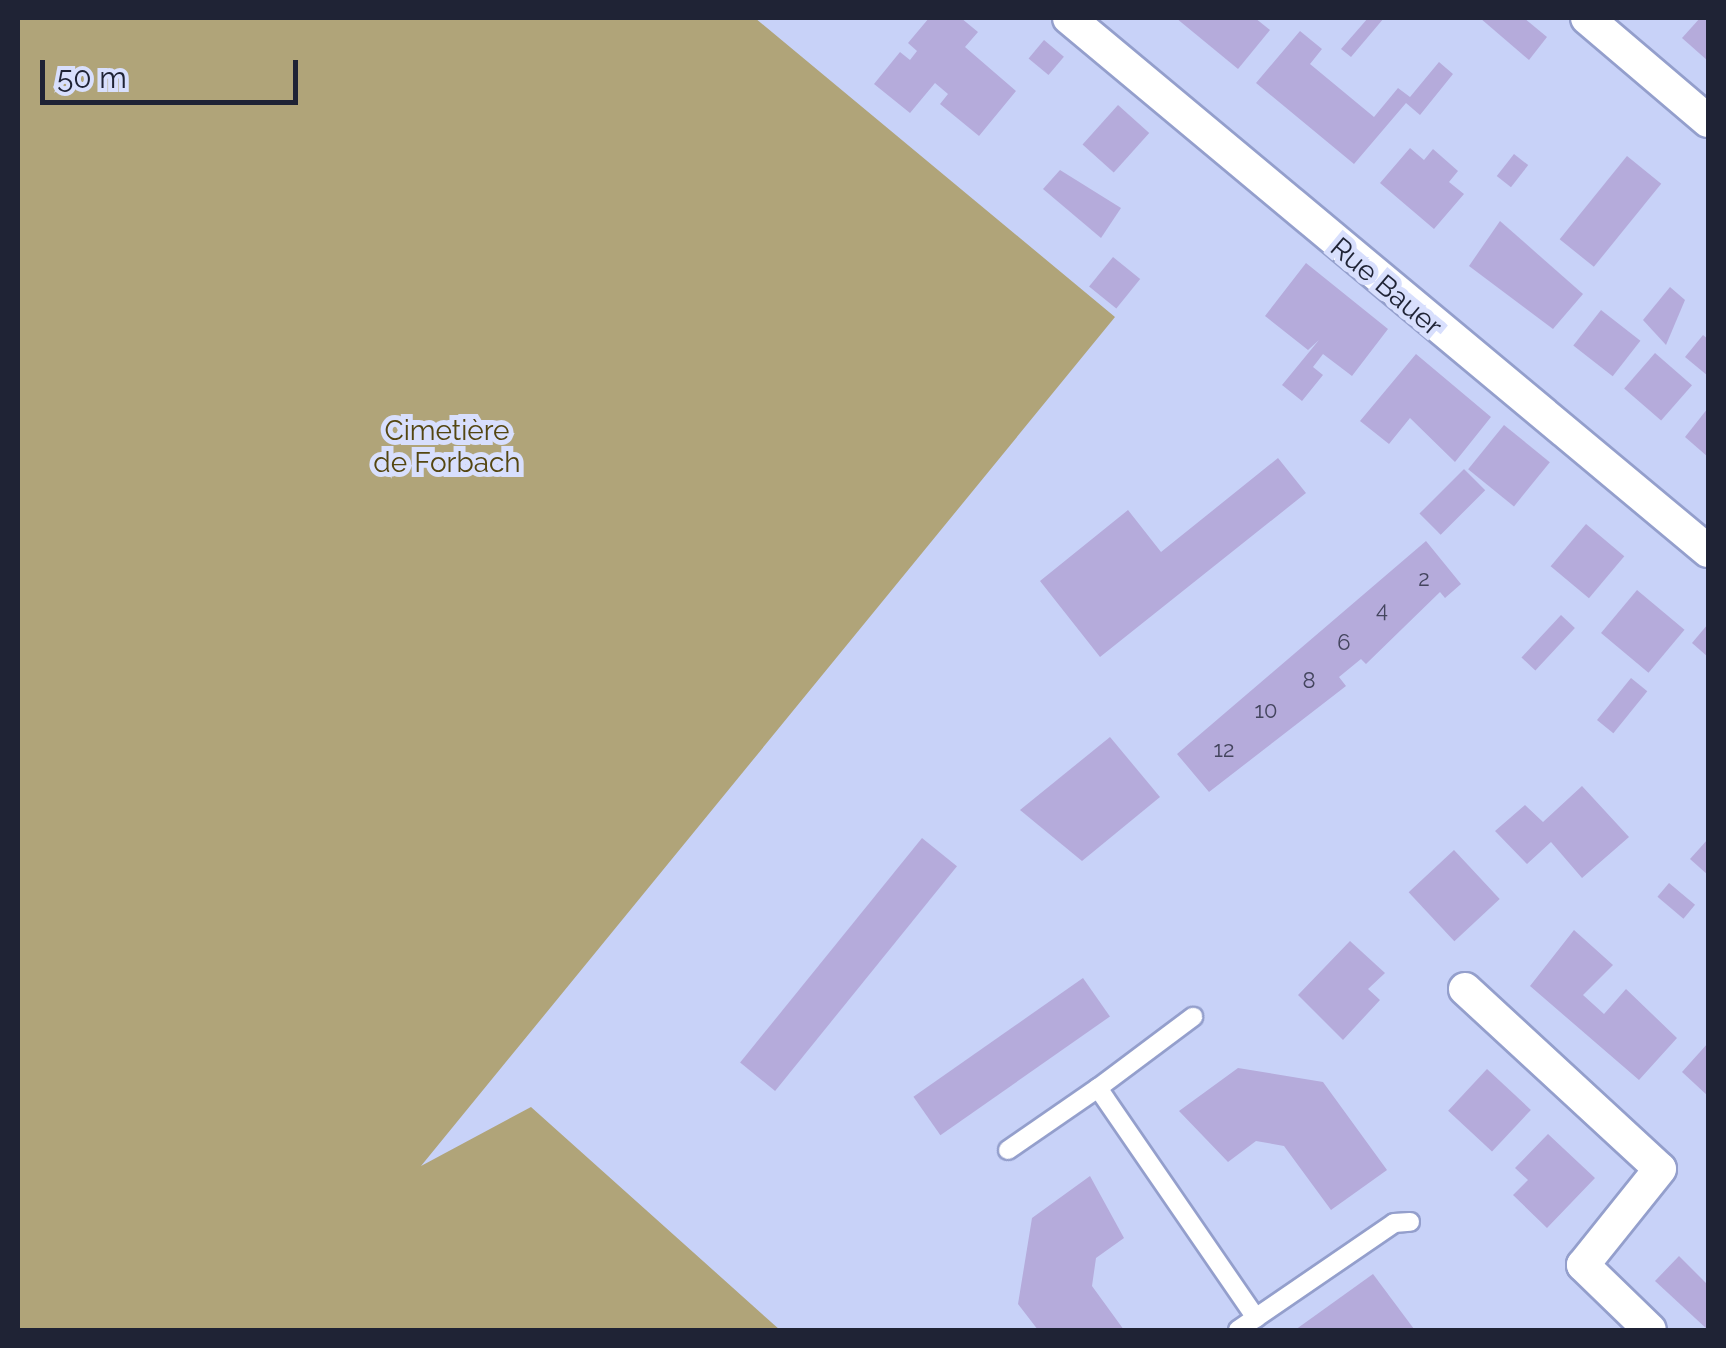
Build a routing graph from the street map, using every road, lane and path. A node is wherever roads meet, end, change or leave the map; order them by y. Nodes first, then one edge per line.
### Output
1 (1068, 18) edge
2 (1588, 18) edge
3 (1708, 121) edge
4 (1708, 551) edge
5 (1465, 989) dead end
6 (1193, 1018) dead end
7 (1098, 1088) junction
8 (1008, 1150) dead end
9 (1410, 1222) dead end
10 (1256, 1318) junction
11 (1238, 1330) edge
12 (1650, 1330) edge

1 - 4 street, Rue Bauer
2 - 3 street
5 - 12 street
6 - 7 lane
7 - 8 lane
7 - 10 lane
9 - 10 lane
10 - 11 lane

